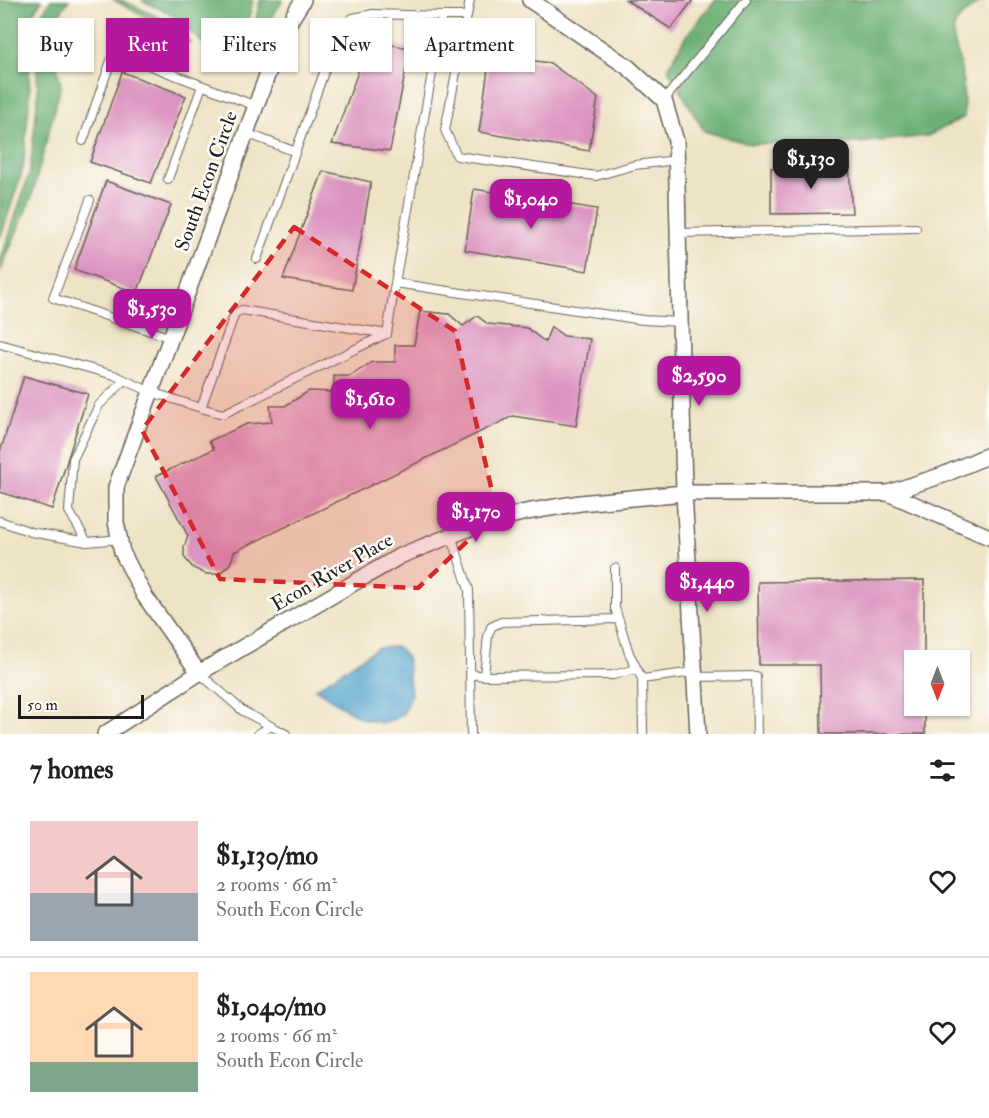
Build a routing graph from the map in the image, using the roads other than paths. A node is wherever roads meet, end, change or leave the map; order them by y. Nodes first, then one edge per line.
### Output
1 (303, 0) edge
2 (470, 0) edge
3 (530, 0) edge
4 (746, 0) edge
5 (442, 16) junction
6 (467, 16) junction
7 (202, 86) junction
8 (664, 100) junction
9 (255, 106) junction
10 (246, 133) junction
11 (83, 141) dead end
12 (296, 152) junction
13 (677, 160) junction
14 (168, 179) dead end
15 (90, 200) dead end
16 (916, 228) dead end
17 (680, 233) junction
18 (257, 259) dead end
19 (395, 283) junction
20 (681, 322) junction
21 (387, 334) junction
22 (171, 338) junction
23 (0, 344) edge
24 (125, 380) junction
25 (151, 392) junction
26 (201, 408) junction
27 (989, 455) edge
28 (684, 492) junction
29 (888, 493) junction
30 (0, 521) edge
31 (451, 535) junction
32 (989, 537) edge
33 (120, 539) junction
34 (87, 542) junction
35 (615, 568) dead end
36 (618, 619) junction
37 (637, 669) junction
38 (199, 674) junction
39 (471, 674) junction
40 (694, 674) junction
41 (484, 676) junction
42 (642, 678) junction
43 (271, 726) junction
44 (105, 734) edge
45 (258, 734) edge
46 (286, 734) edge
47 (471, 734) edge
48 (643, 734) edge
49 (698, 734) edge
50 (757, 734) edge

1 - 9 street, South Econ Circle
2 - 6 lane
3 - 8 street
4 - 8 lane
5 - 6 lane
5 - 12 lane
5 - 19 lane
6 - 13 lane
7 - 9 lane
7 - 11 lane
7 - 14 lane
8 - 13 street
9 - 10 street, South Econ Circle
10 - 12 lane
10 - 22 street, South Econ Circle
12 - 18 lane
13 - 17 street
15 - 22 lane
16 - 17 lane
17 - 20 street
19 - 20 lane
19 - 21 lane
20 - 28 street
21 - 26 lane
21 - 26 lane
22 - 25 street, South Econ Circle
23 - 24 lane
24 - 25 lane
24 - 34 lane
25 - 26 lane
25 - 33 street, South Econ Circle
27 - 29 street
28 - 29 street, Econ River Place
28 - 31 street, Econ River Place
28 - 40 street
29 - 32 street
30 - 34 lane
31 - 38 street, Econ River Place
31 - 39 lane
33 - 34 lane
33 - 38 street, South Econ Circle
35 - 36 lane
36 - 37 lane
36 - 41 lane
37 - 41 lane
37 - 42 lane
38 - 43 lane
38 - 44 street, Econ River Place
39 - 41 lane
39 - 47 lane
40 - 42 lane
40 - 49 street
40 - 50 lane
42 - 48 lane
43 - 45 lane
43 - 46 lane

